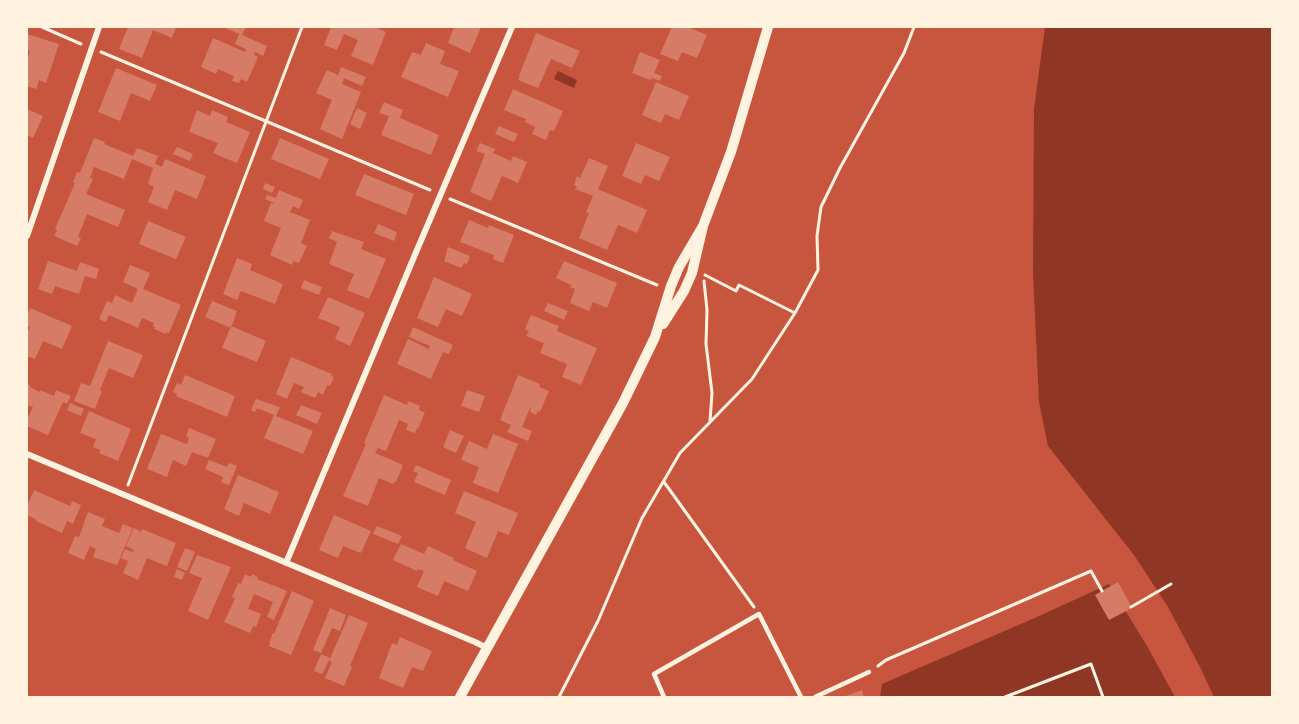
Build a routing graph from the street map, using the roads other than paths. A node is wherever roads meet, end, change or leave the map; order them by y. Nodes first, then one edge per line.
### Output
1 (99, 27) edge
2 (512, 27) edge
3 (768, 27) edge
4 (703, 226) junction
5 (27, 236) edge
6 (655, 337) junction
7 (27, 454) edge
8 (286, 563) junction
9 (487, 648) junction
10 (869, 672) road end
11 (460, 697) edge
12 (664, 697) edge
13 (801, 697) edge
14 (815, 697) edge

1 - 5 street
2 - 8 street
3 - 4 street
4 - 6 street
4 - 6 street
6 - 9 street
7 - 8 street
8 - 9 street
9 - 11 street
10 - 14 lane
12 - 13 lane

